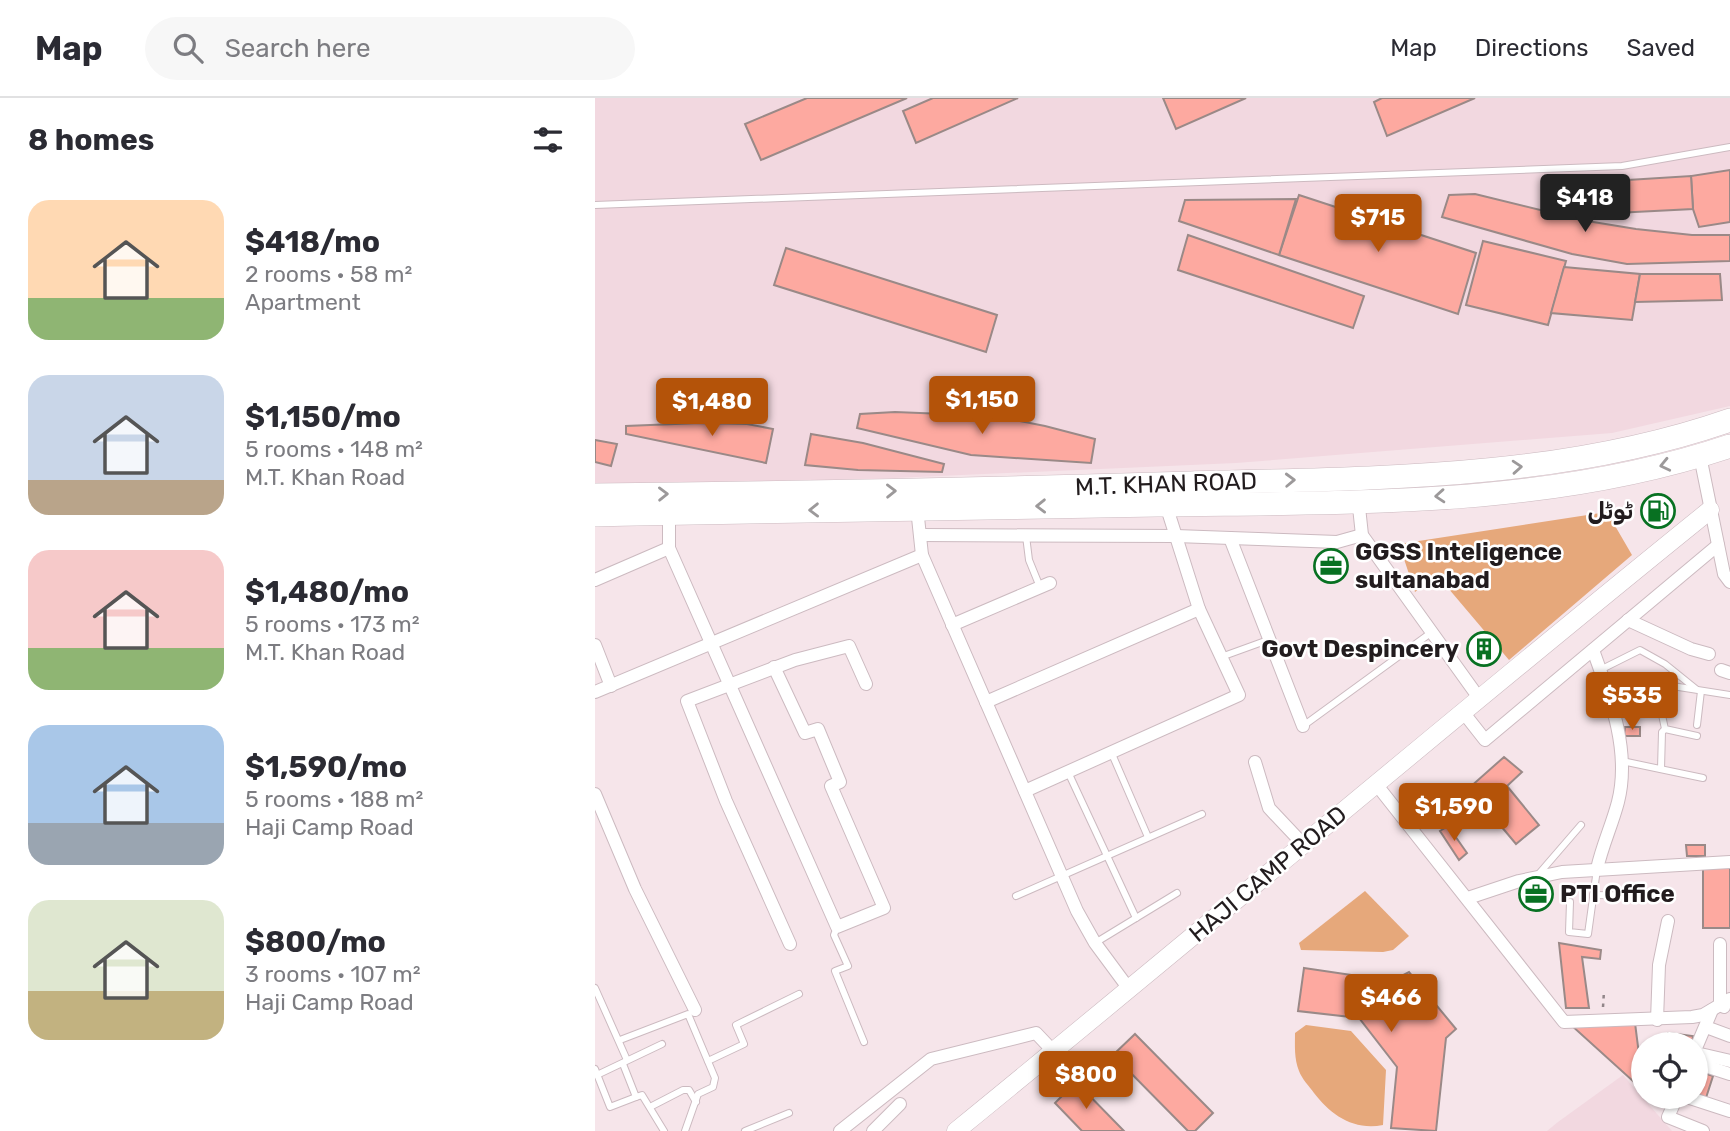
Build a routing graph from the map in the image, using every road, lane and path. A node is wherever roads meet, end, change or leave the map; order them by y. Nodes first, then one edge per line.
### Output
1 (1730, 148) edge
2 (595, 205) edge
3 (1730, 420) edge
4 (1730, 446) edge
5 (1700, 456) junction
6 (1356, 478) junction
7 (595, 495) edge
8 (1359, 502) junction
9 (1165, 505) junction
10 (917, 508) junction
11 (1710, 510) junction
12 (669, 513) junction
13 (595, 515) edge
14 (920, 535) junction
15 (1362, 535) junction
16 (1026, 536) junction
17 (1176, 537) junction
18 (1230, 538) junction
19 (1718, 545) junction
20 (669, 548) junction
21 (922, 555) junction
22 (595, 580) edge
23 (1730, 582) edge
24 (1045, 585) joint
25 (1199, 609) junction
26 (1628, 620) junction
27 (952, 625) junction
28 (1433, 631) junction
29 (1271, 639) junction
30 (714, 643) junction
31 (595, 645) edge
32 (1593, 649) junction
33 (1709, 654) dead end
34 (1221, 657) junction
35 (774, 667) junction
36 (1601, 673) junction
37 (731, 682) junction
38 (1655, 682) junction
39 (866, 684) dead end
40 (611, 686) junction
41 (1699, 690) junction
42 (595, 692) edge
43 (1730, 695) edge
44 (1479, 698) junction
45 (986, 702) junction
46 (1463, 712) junction
47 (1697, 725) dead end
48 (1303, 726) joint
49 (1665, 729) junction
50 (1697, 736) dead end
51 (1112, 754) junction
52 (1622, 761) junction
53 (1255, 762) dead end
54 (1661, 769) junction
55 (1068, 772) junction
56 (1703, 778) dead end
57 (1376, 784) junction
58 (1025, 791) junction
59 (595, 794) edge
60 (1202, 814) dead end
61 (1581, 825) dead end
62 (1148, 837) junction
63 (1302, 843) junction
64 (1107, 855) junction
65 (1730, 862) edge
66 (1597, 869) junction
67 (1062, 875) junction
68 (1536, 877) junction
69 (1177, 893) dead end
70 (1593, 895) junction
71 (1016, 896) dead end
72 (1652, 896) dead end
73 (1468, 898) junction
74 (1570, 902) dead end
75 (1136, 918) junction
76 (1668, 921) dead end
77 (837, 927) junction
78 (1095, 943) junction
79 (790, 944) dead end
80 (1720, 944) dead end
81 (595, 988) edge
82 (1129, 989) junction
83 (1604, 991) dead end
84 (799, 994) dead end
85 (1723, 1006) edge
86 (695, 1010) dead end
87 (1657, 1020) junction
88 (1602, 1021) junction
89 (1706, 1027) junction
90 (1704, 1032) edge
91 (1730, 1036) edge
92 (620, 1040) junction
93 (864, 1042) dead end
94 (661, 1044) dead end
95 (1054, 1052) junction
96 (1708, 1054) edge
97 (708, 1061) junction
98 (1730, 1061) edge
99 (625, 1062) junction
100 (1708, 1067) edge
101 (596, 1072) edge
102 (1730, 1074) edge
103 (636, 1097) junction
104 (696, 1102) junction
105 (900, 1104) dead end
106 (1708, 1104) edge
107 (650, 1107) junction
108 (1672, 1109) edge
109 (1730, 1111) edge
110 (789, 1113) dead end
111 (664, 1131) edge
112 (685, 1131) edge
113 (745, 1131) edge
114 (840, 1131) edge
115 (873, 1131) edge
116 (956, 1131) edge
117 (1703, 1131) edge

1 - 2 lane
6 -> 3 highway, M.T. KHAN ROAD
4 - 5 highway, M.T. KHAN ROAD
5 -> 8 highway, M.T. KHAN ROAD
5 - 11 street
7 -> 6 highway, M.T. KHAN ROAD
6 - 8 street
8 - 9 highway, M.T. KHAN ROAD
8 - 15 street
9 -> 10 highway, M.T. KHAN ROAD
9 - 17 street
10 -> 12 highway, M.T. KHAN ROAD
10 - 14 street
11 - 19 street
11 - 44 street, HAJI CAMP ROAD
12 - 13 highway, M.T. KHAN ROAD
12 - 20 street
14 - 16 street
14 - 21 street
15 - 18 street
15 - 28 street
16 - 17 street
16 - 24 lane
17 - 18 street
17 - 25 street
18 - 29 street
19 - 23 street
19 - 26 street
20 - 22 street
20 - 30 street
21 - 27 street
21 - 30 street
24 - 27 street
25 - 34 street
25 - 45 street
26 - 32 street
26 - 33 street
27 - 45 street
28 - 44 street
28 - 48 lane
29 - 34 lane
29 - 48 street
30 - 37 street
30 - 40 street
31 - 40 street
32 - 36 street
32 - 46 street
34 - 51 street
35 - 37 street
35 - 39 street
35 - 77 street
36 - 38 lane
36 - 41 lane
36 - 52 street
37 - 77 street
37 - 79 street
38 - 41 lane
38 - 49 lane
40 - 42 street
41 - 43 lane
41 - 47 lane
44 - 46 street, HAJI CAMP ROAD
45 - 58 street
46 - 57 street, HAJI CAMP ROAD
49 - 50 lane
49 - 54 lane
51 - 55 street
51 - 62 lane
52 - 54 lane
52 - 66 street
53 - 63 street
54 - 56 lane
55 - 58 street
55 - 64 lane
57 - 63 street, HAJI CAMP ROAD
57 - 73 street
58 - 67 street
59 - 86 street
60 - 62 lane
61 - 68 lane
62 - 64 lane
63 - 82 street, HAJI CAMP ROAD
64 - 67 lane
64 - 75 lane
65 - 66 street
66 - 68 street
66 - 70 lane
67 - 71 lane
67 - 78 street
68 - 73 street
69 - 75 lane
70 - 72 lane
70 - 74 lane
73 - 88 street
75 - 78 lane
76 - 87 street
77 - 93 lane
78 - 82 street
80 - 85 street
81 - 92 lane
82 - 95 street, HAJI CAMP ROAD
83 - 88 path
84 - 97 lane
85 - 87 street
85 - 89 street
87 - 88 street
89 - 90 street
89 - 91 street
92 - 97 lane
92 - 99 lane
94 - 99 lane
95 - 114 street
95 - 116 street, HAJI CAMP ROAD
96 - 98 street
97 - 104 lane
99 - 101 lane
99 - 103 lane
100 - 102 street
101 - 103 lane
103 - 107 lane
104 - 107 lane
104 - 112 lane
105 - 115 street
106 - 109 street
107 - 111 lane
108 - 117 street
110 - 113 lane

